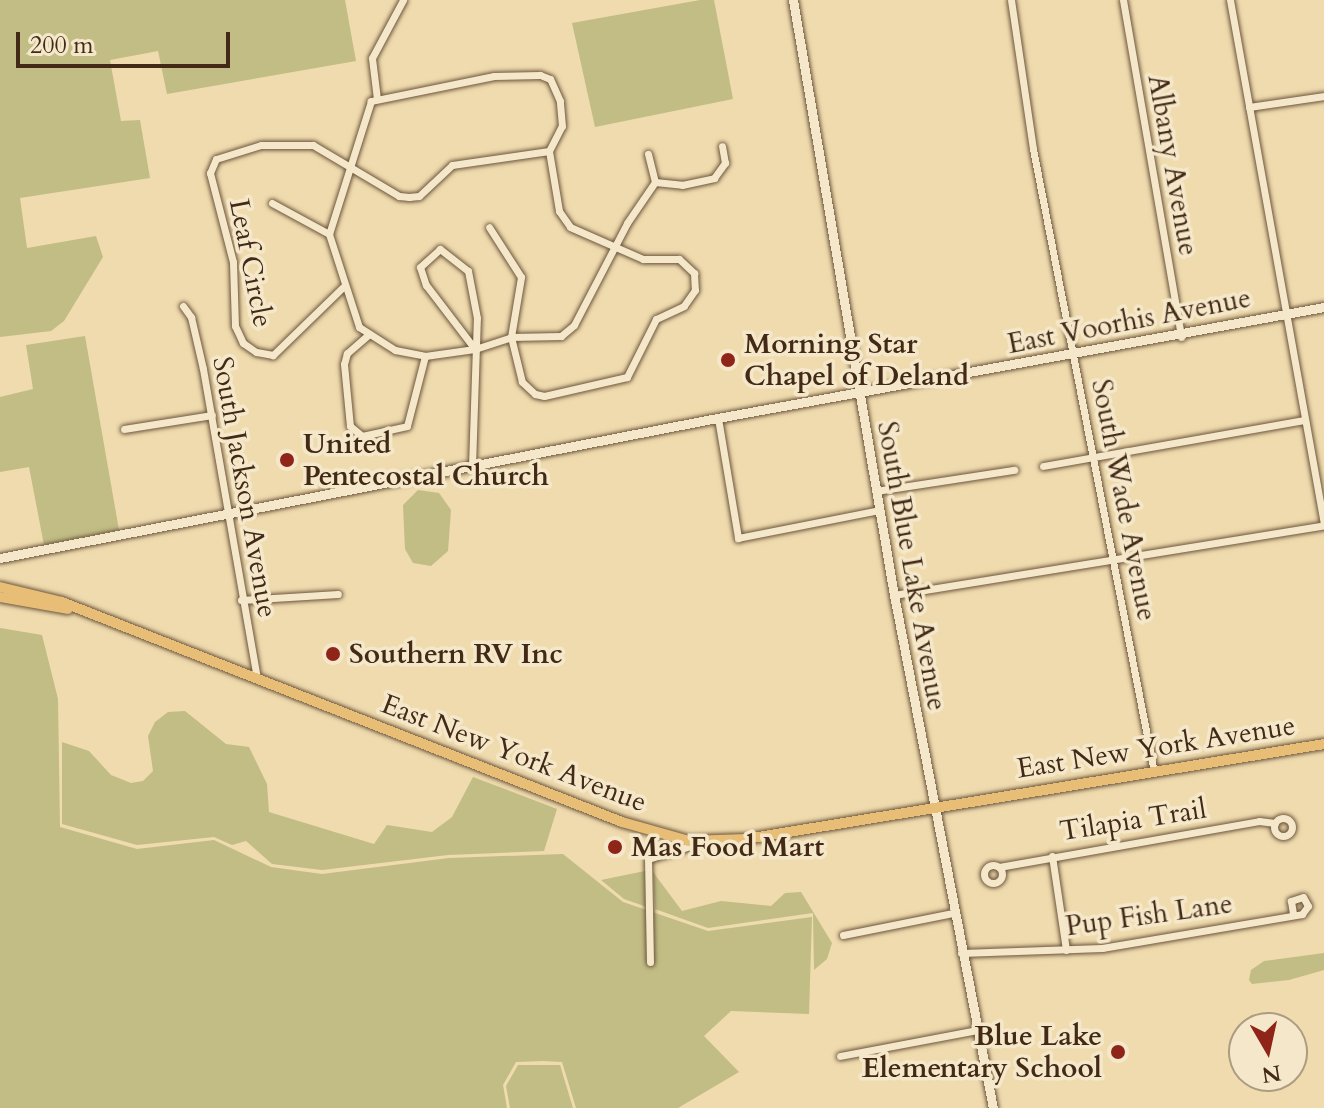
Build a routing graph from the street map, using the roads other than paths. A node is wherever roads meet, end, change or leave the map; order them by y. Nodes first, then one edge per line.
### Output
1 (403, 0) edge
2 (793, 0) edge
3 (1011, 0) edge
4 (1123, 0) edge
5 (1230, 0) edge
6 (1324, 96) edge
7 (377, 99) junction
8 (1249, 107) junction
9 (722, 146) dead end
10 (549, 151) junction
11 (648, 154) dead end
12 (352, 165) junction
13 (655, 182) junction
14 (272, 203) dead end
15 (489, 227) dead end
16 (329, 234) junction
17 (618, 248) junction
18 (343, 287) junction
19 (183, 306) dead end
20 (1324, 307) edge
21 (1286, 314) junction
22 (368, 335) junction
23 (511, 337) junction
24 (1181, 337) junction
25 (475, 349) junction
26 (425, 356) junction
27 (1073, 356) junction
28 (860, 393) junction
29 (212, 415) junction
30 (718, 418) junction
31 (1305, 420) junction
32 (124, 429) dead end
33 (1096, 457) junction
34 (472, 466) junction
35 (1043, 466) dead end
36 (1014, 470) dead end
37 (876, 491) junction
38 (879, 510) junction
39 (225, 513) junction
40 (1324, 524) edge
41 (0, 558) edge
42 (1113, 559) junction
43 (0, 587) edge
44 (338, 594) dead end
45 (894, 595) junction
46 (0, 597) edge
47 (241, 600) junction
48 (82, 611) junction
49 (257, 678) junction
50 (1324, 744) edge
51 (1154, 772) junction
52 (934, 808) junction
53 (1275, 823) dead end
54 (700, 842) junction
55 (1052, 856) junction
56 (999, 867) dead end
57 (953, 913) junction
58 (1293, 913) dead end
59 (843, 935) dead end
60 (1066, 950) junction
61 (961, 953) junction
62 (650, 962) dead end
63 (977, 1030) junction
64 (840, 1056) dead end
65 (993, 1108) edge

1 - 7 street
2 - 28 street, South Blue Lake Avenue
3 - 27 street, South Wade Avenue
4 - 24 street, Albany Avenue
5 - 8 street
6 - 8 street
7 - 10 street
7 - 12 street
8 - 21 street
9 - 13 street
10 - 12 street
10 - 17 street
11 - 13 street
12 - 16 street
12 - 18 street, Leaf Circle
13 - 17 street
14 - 16 street
15 - 23 street
16 - 18 street
17 - 23 street
17 - 23 street
18 - 22 street
19 - 29 street, South Jackson Avenue
20 - 21 street, East Voorhis Avenue
21 - 24 street, East Voorhis Avenue
21 - 31 street
22 - 26 street
22 - 26 street
23 - 25 street
24 - 27 street, East Voorhis Avenue
25 - 25 street
25 - 26 street
25 - 34 street
27 - 28 street, East Voorhis Avenue
27 - 33 street, South Wade Avenue
28 - 30 street, East Voorhis Avenue
28 - 37 street, South Blue Lake Avenue
29 - 32 street
29 - 39 street, South Jackson Avenue
30 - 34 street, East Voorhis Avenue
30 - 38 street
31 - 33 street
31 - 40 street
33 - 35 street
33 - 42 street, South Wade Avenue
34 - 39 street, East Voorhis Avenue
36 - 37 street
37 - 38 street, South Blue Lake Avenue
38 - 45 street, South Blue Lake Avenue
39 - 41 street, East Voorhis Avenue
39 - 47 street, South Jackson Avenue
40 - 42 street
42 - 45 street
42 - 51 street, South Wade Avenue
43 - 48 main road, East New York Avenue
44 - 47 street
45 - 52 street, South Blue Lake Avenue
46 - 48 main road, East New York Avenue
47 - 49 street, South Jackson Avenue
48 - 49 main road, East New York Avenue
49 - 54 main road, East New York Avenue
50 - 51 main road, East New York Avenue
51 - 52 main road, East New York Avenue
52 - 54 main road, East New York Avenue
52 - 57 street, South Blue Lake Avenue
53 - 55 street, Tilapia Trail
54 - 62 street
55 - 56 street, Tilapia Trail
55 - 60 street
57 - 59 street
57 - 61 street, South Blue Lake Avenue
58 - 60 street, Pup Fish Lane
60 - 61 street, Pup Fish Lane
61 - 63 street, South Blue Lake Avenue
63 - 64 street
63 - 65 street, South Blue Lake Avenue

